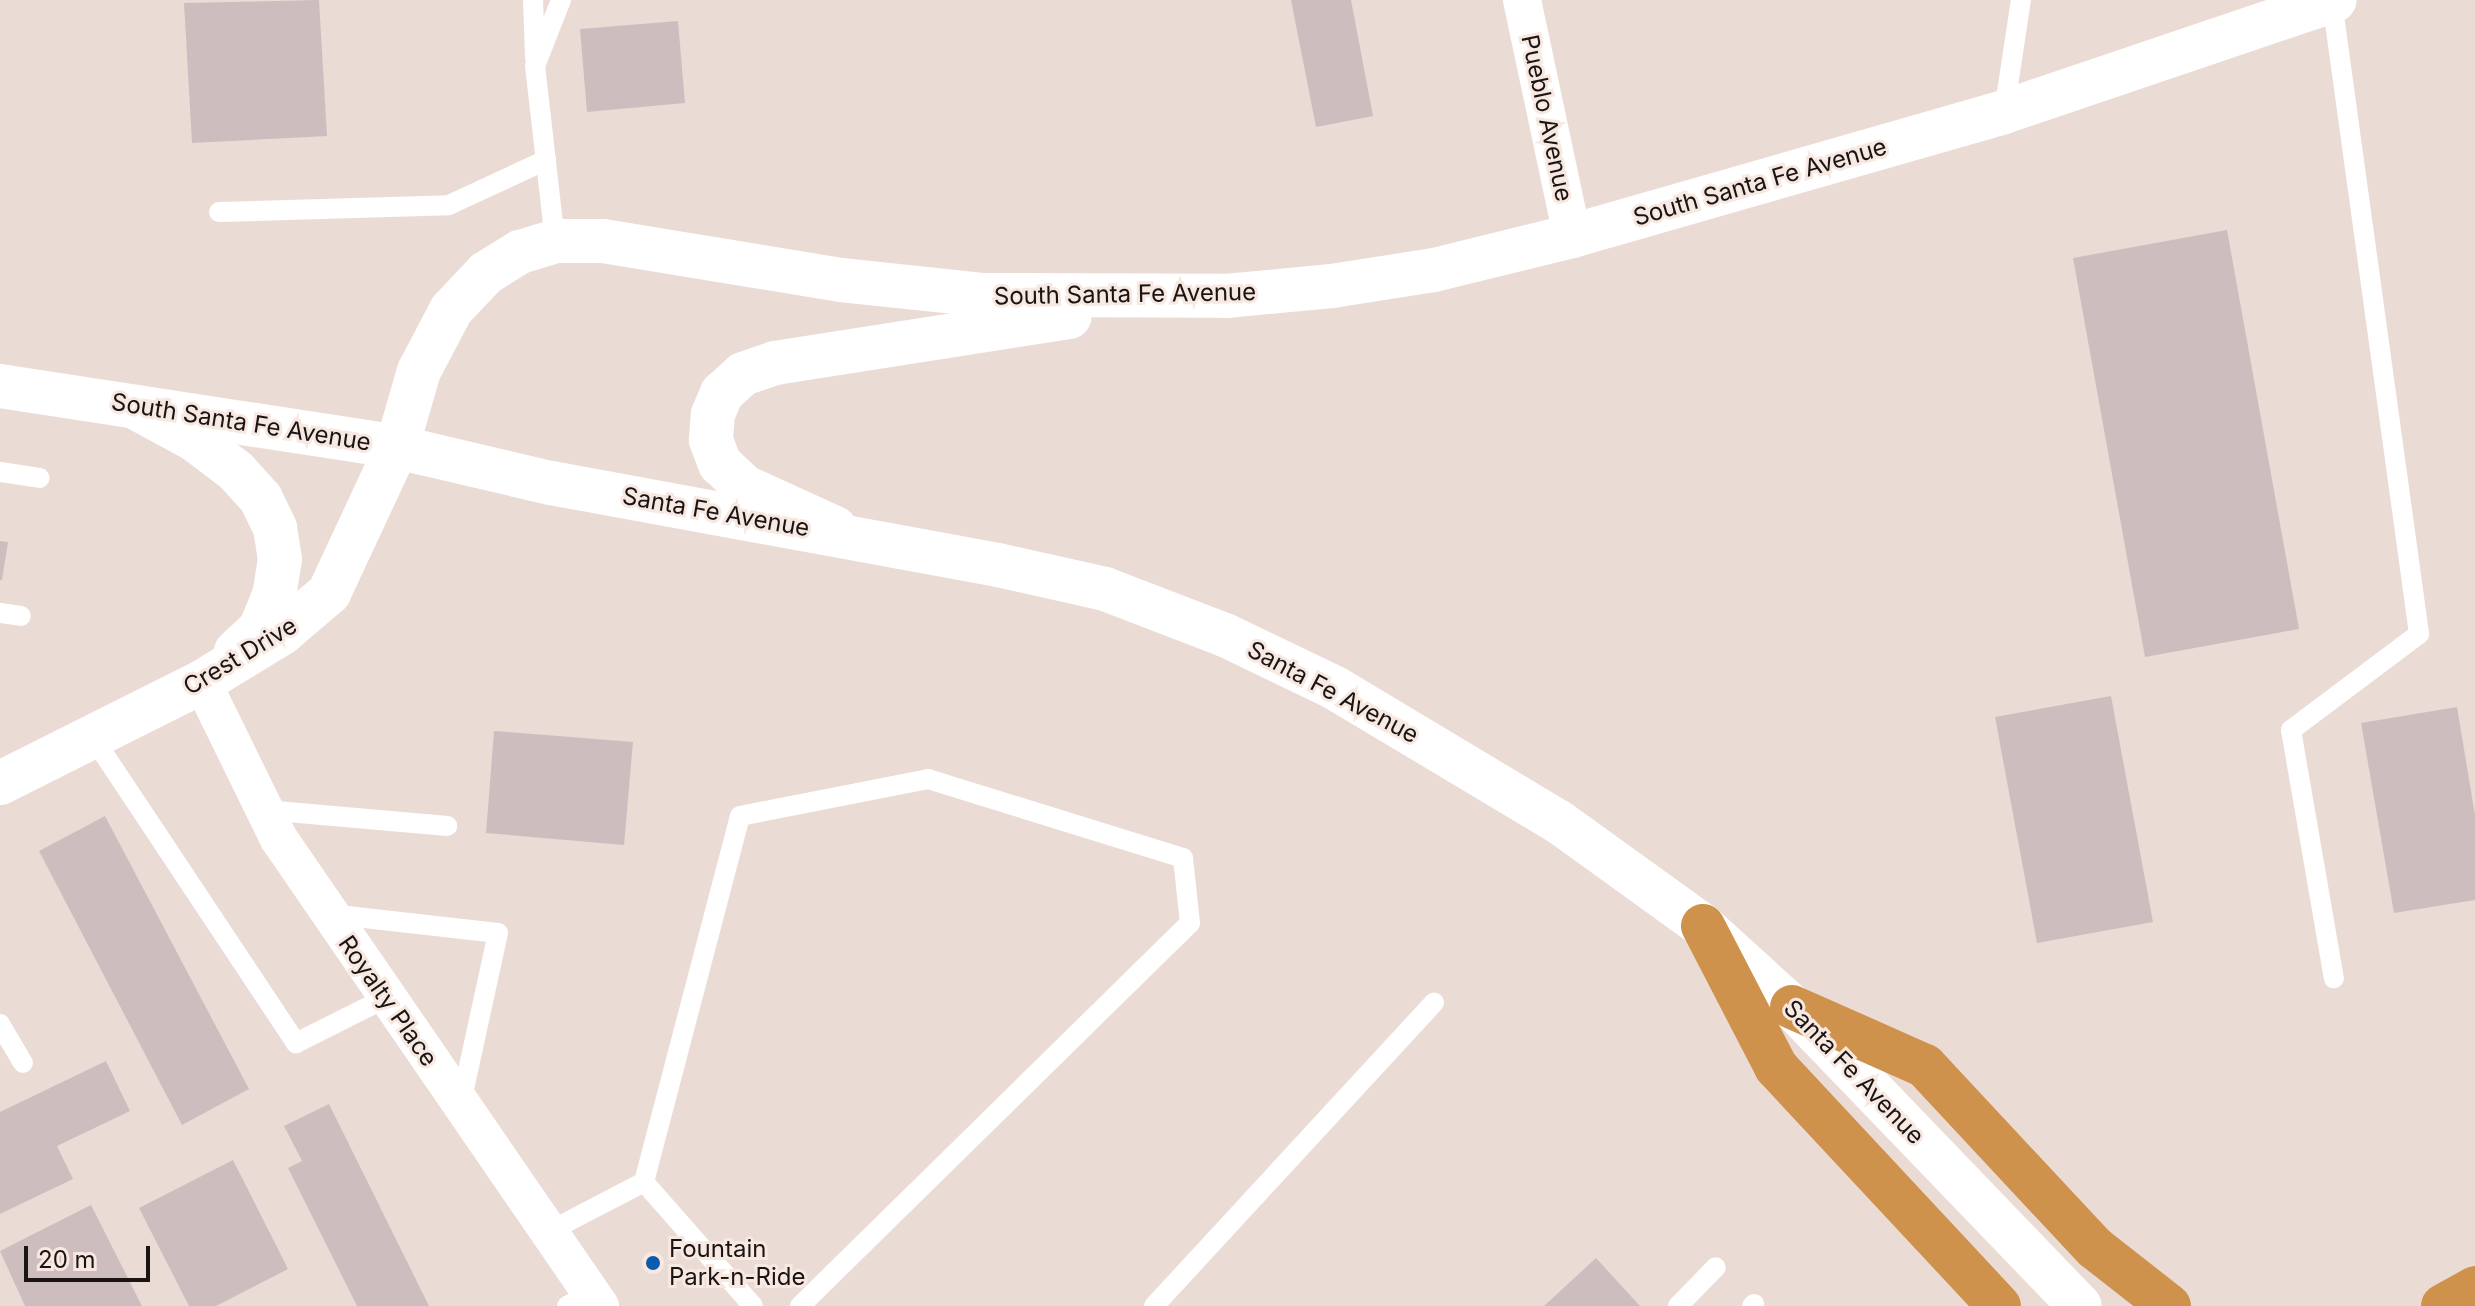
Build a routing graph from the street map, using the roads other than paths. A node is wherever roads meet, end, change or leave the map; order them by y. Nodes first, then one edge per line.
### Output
1 (533, 0) edge
2 (561, 0) edge
3 (2021, 0) edge
4 (1526, 1) edge
5 (2334, 1) edge
6 (535, 66) junction
7 (2004, 112) junction
8 (546, 160) junction
9 (219, 212) dead end
10 (1572, 236) junction
11 (555, 241) junction
12 (1195, 297) junction
13 (0, 386) edge
14 (132, 406) junction
15 (397, 447) junction
16 (0, 472) edge
17 (40, 478) dead end
18 (856, 537) junction
19 (0, 613) edge
20 (21, 616) dead end
21 (202, 682) junction
22 (92, 736) junction
23 (0, 783) edge
24 (265, 810) junction
25 (447, 826) dead end
26 (329, 914) junction
27 (1703, 926) junction
28 (2334, 978) dead end
29 (386, 998) junction
30 (1434, 1003) dead end
31 (1792, 1007) junction
32 (0, 1024) edge
33 (23, 1063) dead end
34 (461, 1106) junction
35 (644, 1182) junction
36 (548, 1232) junction
37 (1716, 1267) dead end
38 (2475, 1288) edge
39 (2475, 1299) edge
40 (586, 1302) edge
41 (753, 1306) edge
42 (800, 1306) edge
43 (1154, 1306) edge
44 (1678, 1306) edge
45 (1999, 1306) edge
46 (2080, 1306) edge
47 (2169, 1306) edge
48 (2443, 1306) edge
49 (2466, 1306) edge

1 - 6 lane
2 - 6 lane
3 - 7 lane
4 - 10 street, Pueblo Avenue
5 - 7 street, South Santa Fe Avenue
5 - 28 lane
6 - 8 lane
7 - 10 street, South Santa Fe Avenue
8 - 9 lane
8 - 11 lane
10 - 12 street, South Santa Fe Avenue
11 - 12 street, South Santa Fe Avenue
11 - 15 street, South Santa Fe Avenue
12 - 18 street
13 - 14 street, South Santa Fe Avenue
14 - 15 street, South Santa Fe Avenue
14 - 21 street
15 - 18 street, Santa Fe Avenue
15 - 21 street, Crest Drive
16 - 17 lane
18 - 27 street, Santa Fe Avenue
19 - 20 lane
21 - 22 street, Crest Drive
21 - 24 street, Royalty Place
22 - 23 street, Crest Drive
22 - 29 lane
24 - 25 lane
24 - 26 street, Royalty Place
26 - 29 street, Royalty Place
26 - 34 lane
27 - 31 street, Santa Fe Avenue
27 - 45 highway
29 - 34 street, Royalty Place
30 - 43 lane
31 - 46 street, Santa Fe Avenue
31 - 47 highway
32 - 33 lane
34 - 36 street, Royalty Place
35 - 36 lane
35 - 41 lane
35 - 42 lane
36 - 40 street, Royalty Place
37 - 44 lane
38 - 48 highway
39 - 49 highway

